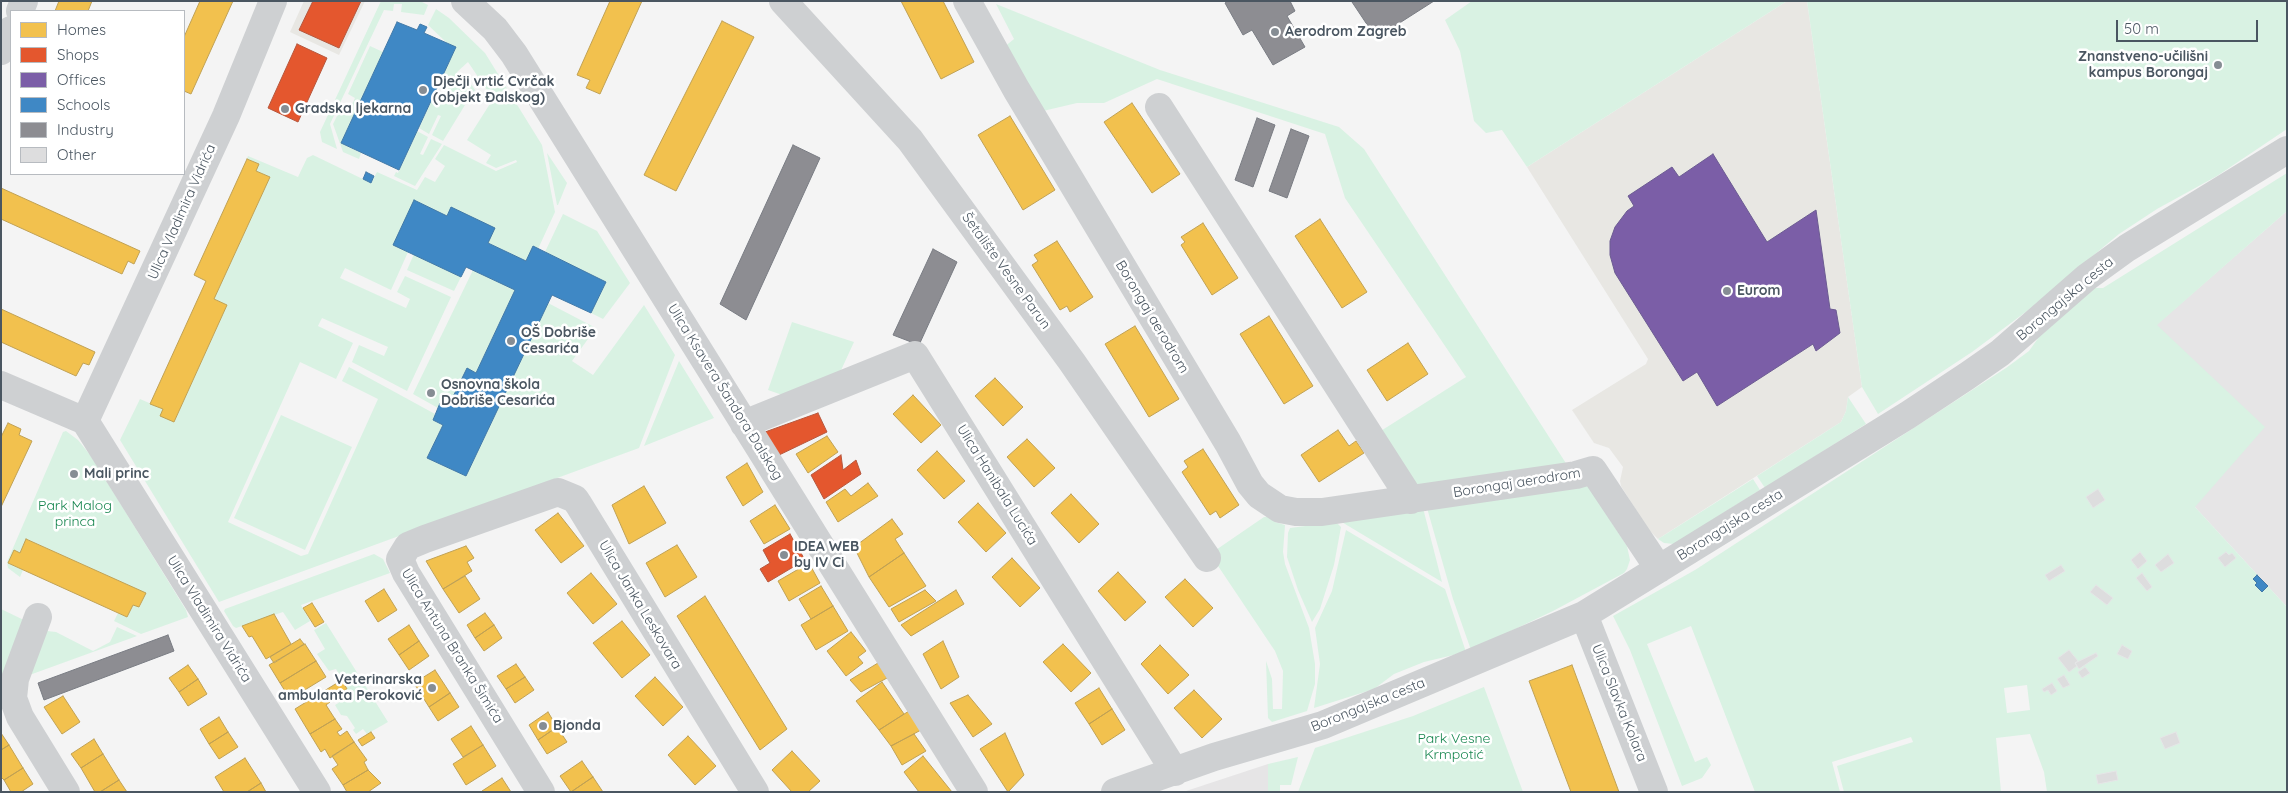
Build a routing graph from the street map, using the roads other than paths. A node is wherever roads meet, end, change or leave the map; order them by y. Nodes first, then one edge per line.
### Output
1 (273, 1) edge
2 (465, 1) edge
3 (783, 1) edge
4 (967, 1) edge
5 (10, 32) edge
6 (1, 51) edge
7 (1159, 107) dead end
8 (2287, 150) edge
9 (1, 385) edge
10 (85, 421) junction
11 (744, 424) junction
12 (1411, 500) junction
13 (486, 516) joint
14 (1207, 558) dead end
15 (1659, 569) junction
16 (1584, 615) junction
17 (38, 617) dead end
18 (1175, 772) junction
19 (66, 792) edge
20 (316, 792) edge
21 (541, 792) edge
22 (755, 792) edge
23 (974, 792) edge
24 (1115, 792) edge
25 (1654, 792) edge

1 - 10 street, Ulica Vladimira Vidrića
2 - 11 street, Ulica Ksavera Šandora Đalskog
3 - 14 street, Šetalište Vesne Parun
4 - 12 street, Borongaj aerodrom
5 - 6 street
7 - 12 street
8 - 15 street, Borongajska cesta
9 - 10 street
10 - 20 street, Ulica Vladimira Vidrića
11 - 18 street, Ulica Hanibala Lucića
11 - 23 street, Ulica Ksavera Šandora Đalskog
12 - 15 street, Borongaj aerodrom
13 - 21 street, Ulica Antuna Branka Šimića
13 - 22 street, Ulica Janka Leskovara
15 - 16 street, Borongajska cesta
16 - 18 street, Borongajska cesta
16 - 25 street, Ulica Slavka Kolara
17 - 19 street
18 - 24 street, Borongajska cesta

